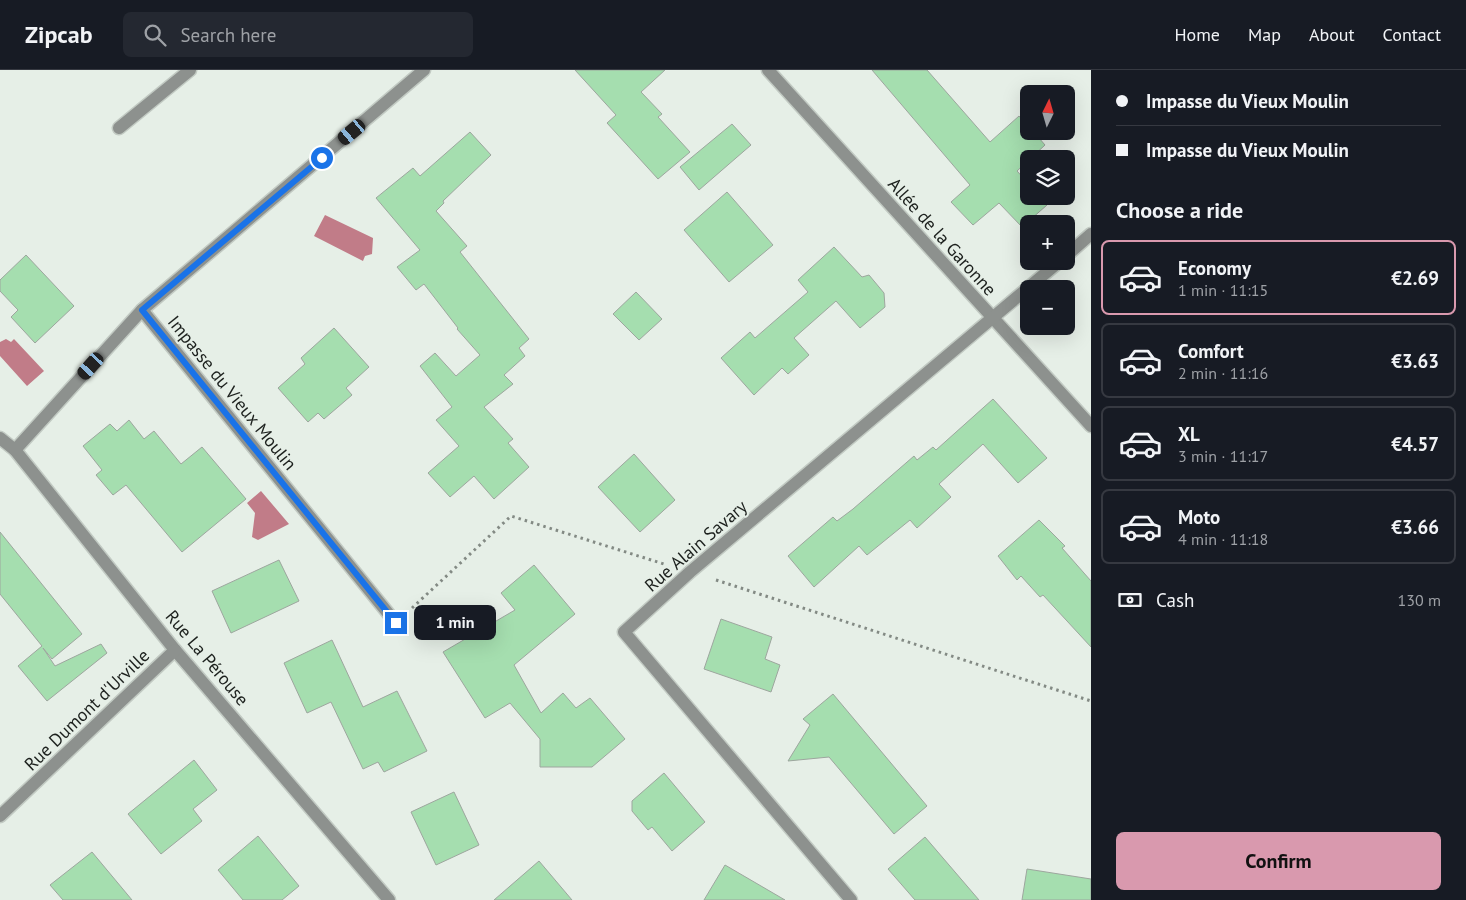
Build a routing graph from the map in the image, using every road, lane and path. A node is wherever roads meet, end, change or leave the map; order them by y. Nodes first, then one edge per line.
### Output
1 (190, 70) edge
2 (424, 70) edge
3 (768, 70) edge
4 (119, 128) dead end
5 (1091, 234) edge
6 (1075, 248) edge
7 (1050, 270) edge
8 (142, 310) junction
9 (993, 320) junction
10 (1091, 426) edge
11 (0, 438) edge
12 (15, 450) junction
13 (690, 572) junction
14 (396, 623) joint
15 (175, 650) junction
16 (1091, 701) edge
17 (0, 816) edge
18 (389, 900) edge
19 (851, 900) edge

1 - 4 street
2 - 8 street, Impasse du Vieux Moulin
3 - 9 street, Allée de la Garonne
5 - 6 street
7 - 9 street, Rue Alain Savary
8 - 12 street
8 - 14 street, Impasse du Vieux Moulin
9 - 10 street, Allée de la Garonne
9 - 13 street, Rue Alain Savary
11 - 12 street, Rue La Pérouse
12 - 15 street, Rue La Pérouse
13 - 14 path
13 - 16 path
13 - 19 street, Rue Alain Savary
15 - 17 street, Rue Dumont d'Urville
15 - 18 street, Rue La Pérouse

